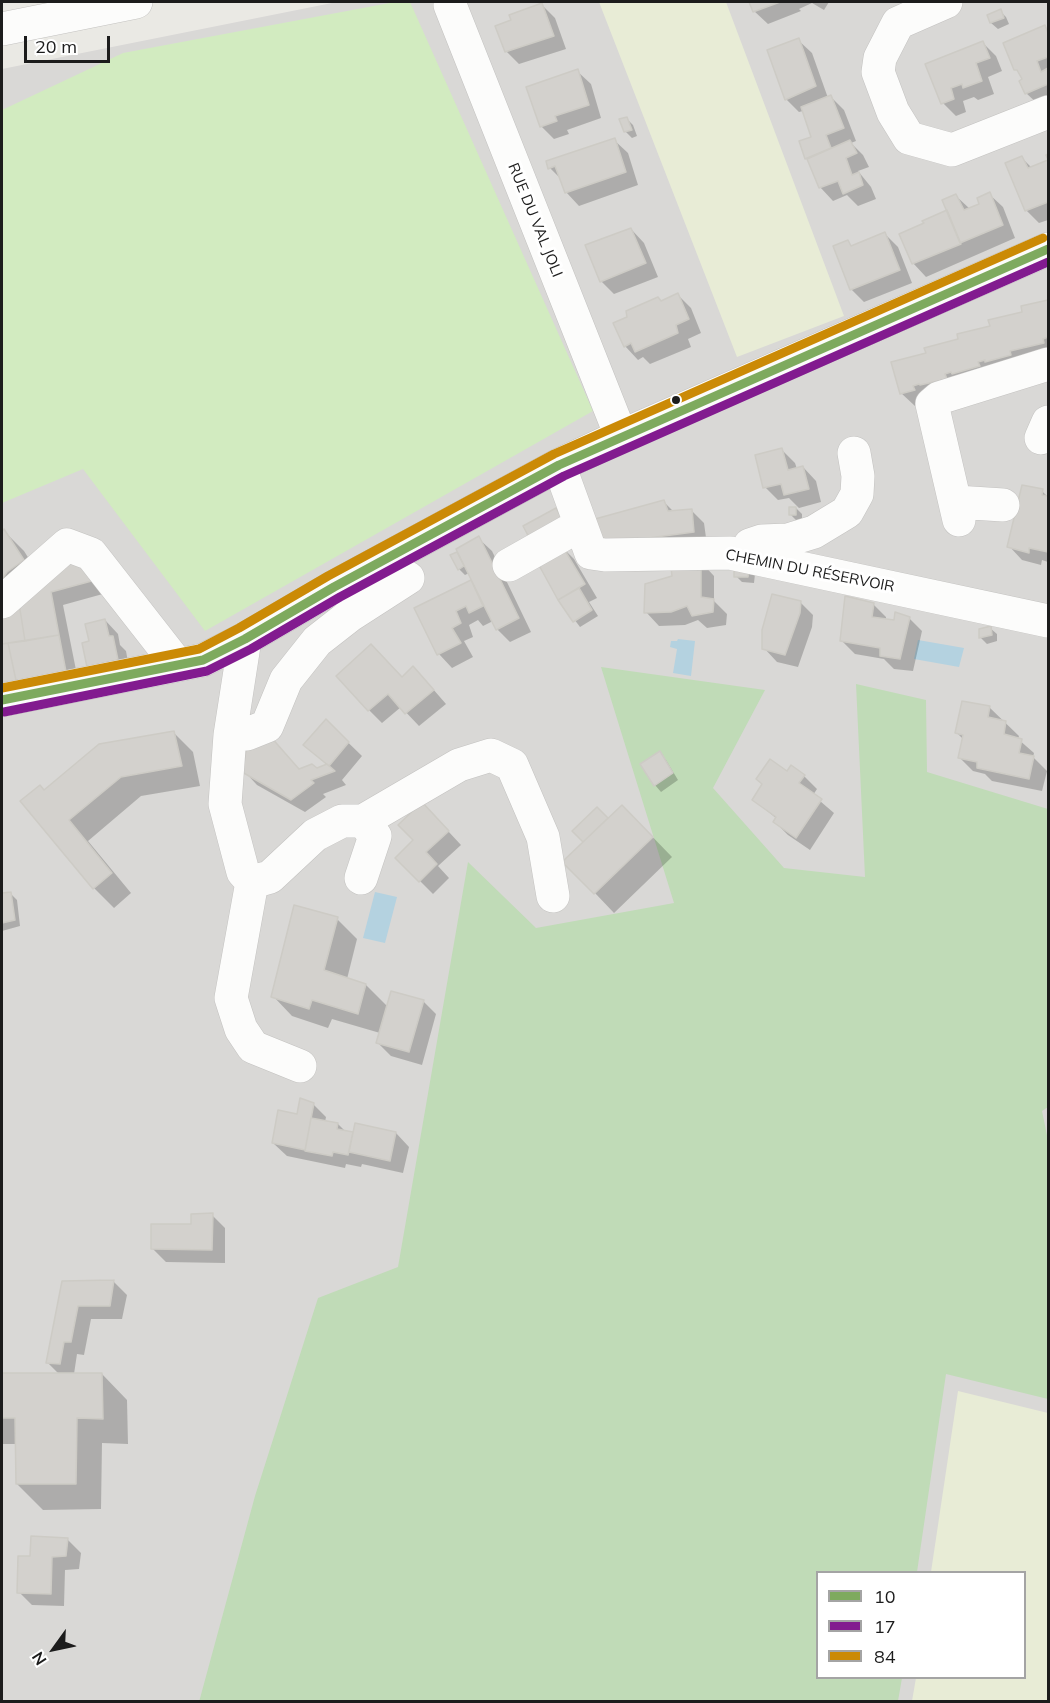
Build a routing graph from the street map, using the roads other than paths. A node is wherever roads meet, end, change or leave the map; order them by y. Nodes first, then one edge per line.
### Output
1 (136, 2) edge
2 (946, 2) edge
3 (450, 4) dead end
4 (2, 29) edge
5 (1048, 112) edge
6 (1048, 249) edge
7 (1048, 364) edge
8 (621, 436) junction
9 (854, 453) dead end
10 (559, 465) junction
11 (1003, 504) dead end
12 (580, 525) junction
13 (746, 556) junction
14 (509, 565) dead end
15 (408, 578) dead end
16 (2, 602) edge
17 (1048, 621) edge
18 (245, 639) junction
19 (177, 664) junction
20 (2, 705) edge
21 (230, 735) junction
22 (363, 821) junction
23 (361, 878) dead end
24 (252, 882) junction
25 (553, 896) dead end
26 (300, 1066) dead end

1 - 4 street
2 - 5 street
3 - 8 street, RUE DU VAL JOLI
6 - 8 street
7 - 11 street
8 - 10 street
9 - 13 street
10 - 12 street, CHEMIN DU RÉSERVOIR
10 - 18 street
12 - 13 street, CHEMIN DU RÉSERVOIR
12 - 14 street
13 - 17 street, CHEMIN DU RÉSERVOIR
15 - 21 street
16 - 19 street
18 - 19 street
18 - 21 street
19 - 20 street
21 - 24 street
22 - 23 street
22 - 24 street
22 - 25 street
24 - 26 street

